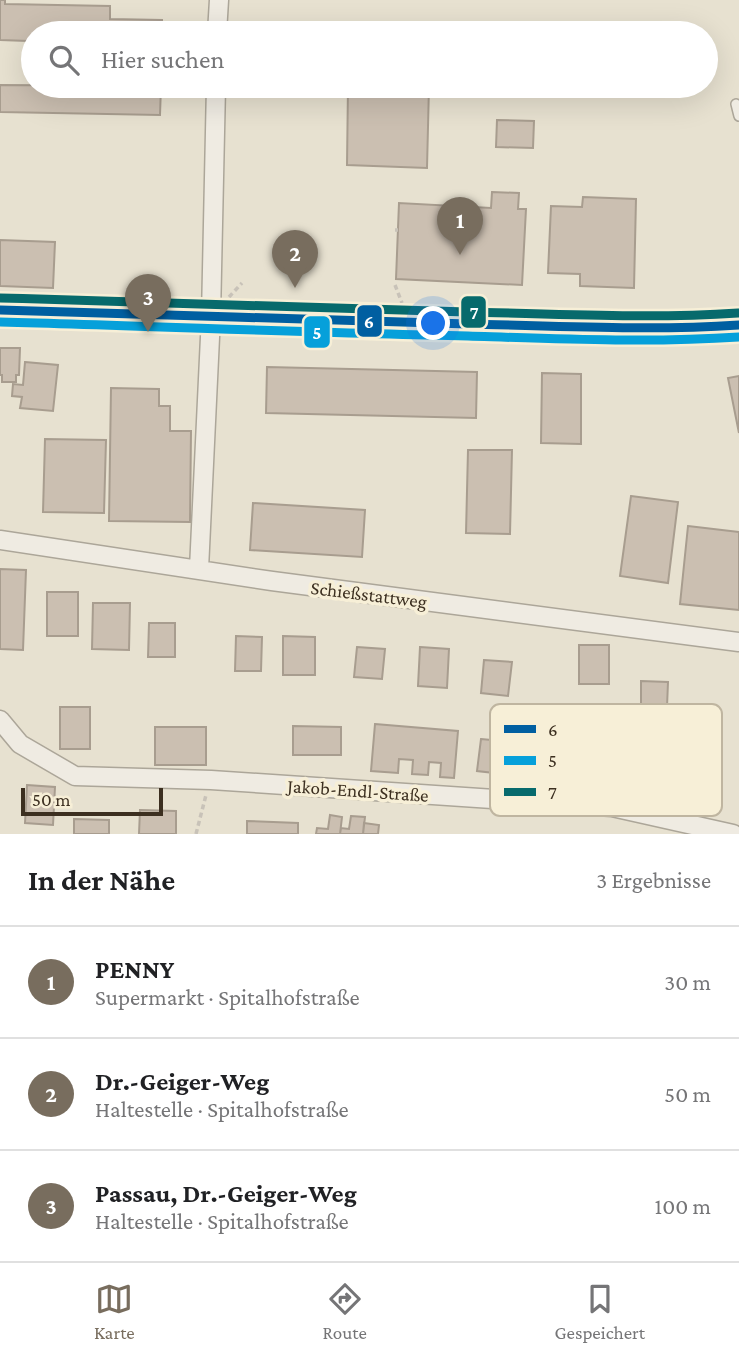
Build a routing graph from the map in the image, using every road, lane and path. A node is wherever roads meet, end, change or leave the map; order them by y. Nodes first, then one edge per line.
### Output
1 (219, 0) edge
2 (218, 21) edge
3 (216, 98) edge
4 (736, 104) dead end
5 (739, 116) edge
6 (0, 310) edge
7 (211, 316) junction
8 (739, 325) edge
9 (0, 540) edge
10 (199, 569) junction
11 (739, 642) edge
12 (0, 720) edge
13 (211, 780) junction
14 (490, 799) edge
15 (652, 816) edge
16 (196, 834) edge
17 (733, 834) edge

1 - 2 street
3 - 7 street
4 - 5 lane
6 - 7 street
7 - 8 street
7 - 10 street
9 - 10 street, Schießstattweg
10 - 11 street, Schießstattweg
12 - 13 street, Jakob-Endl-Straße
13 - 14 street, Jakob-Endl-Straße
13 - 16 path
15 - 17 street, Jakob-Endl-Straße

